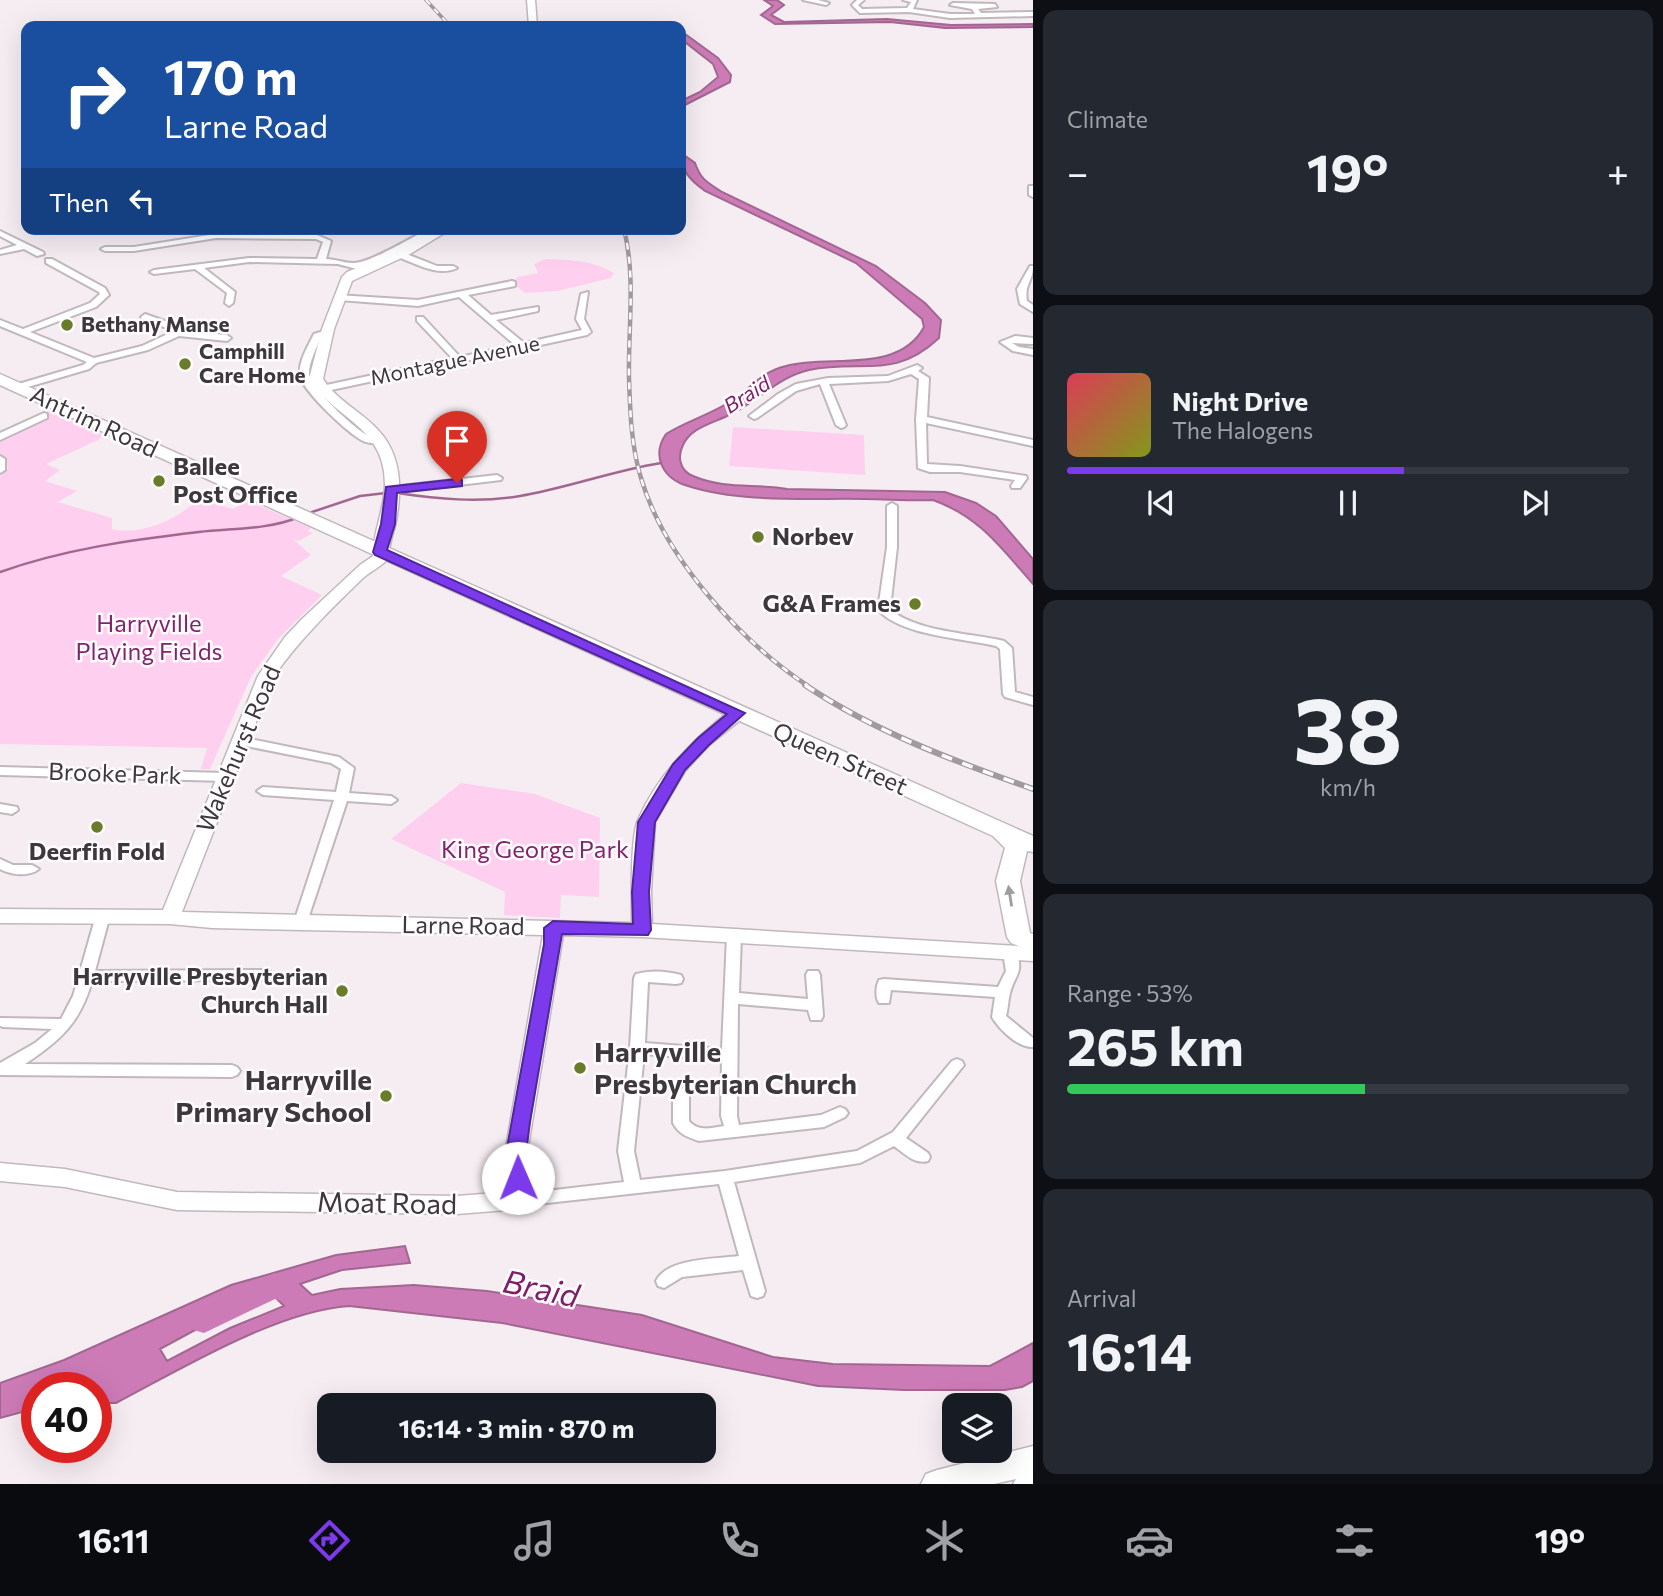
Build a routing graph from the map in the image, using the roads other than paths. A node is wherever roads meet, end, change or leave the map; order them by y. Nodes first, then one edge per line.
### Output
1 (531, 0) edge
2 (861, 0) edge
3 (906, 0) edge
4 (915, 1) edge
5 (823, 2) dead end
6 (928, 2) dead end
7 (805, 3) edge
8 (953, 5) dead end
9 (995, 6) dead end
10 (974, 7) junction
11 (909, 10) junction
12 (1033, 14) edge
13 (979, 15) junction
14 (533, 21) edge
15 (1032, 188) edge
16 (1033, 195) edge
17 (0, 233) edge
18 (236, 235) edge
19 (295, 235) edge
20 (425, 235) edge
21 (435, 235) edge
22 (24, 246) junction
23 (105, 249) dead end
24 (0, 253) edge
25 (40, 254) dead end
26 (401, 254) junction
27 (49, 261) dead end
28 (321, 261) junction
29 (1032, 265) edge
30 (197, 267) junction
31 (360, 268) junction
32 (453, 268) dead end
33 (154, 272) dead end
34 (512, 284) dead end
35 (585, 294) dead end
36 (462, 295) junction
37 (339, 297) junction
38 (229, 303) dead end
39 (535, 309) dead end
40 (1033, 309) edge
41 (145, 318) dead end
42 (420, 318) dead end
43 (491, 318) junction
44 (0, 323) edge
45 (23, 332) junction
46 (587, 332) joint
47 (178, 333) junction
48 (227, 338) dead end
49 (1033, 341) edge
50 (522, 346) junction
51 (1033, 352) edge
52 (458, 360) junction
53 (93, 361) junction
54 (0, 379) edge
55 (314, 382) junction
56 (824, 382) junction
57 (18, 387) junction
58 (764, 411) junction
59 (775, 414) dead end
60 (754, 416) dead end
61 (921, 419) junction
62 (39, 420) dead end
63 (825, 420) dead end
64 (0, 438) edge
65 (379, 440) junction
66 (1033, 443) edge
67 (0, 459) edge
68 (0, 470) edge
69 (497, 478) dead end
70 (1016, 486) dead end
71 (390, 492) junction
72 (892, 506) dead end
73 (374, 561) junction
74 (1033, 701) edge
75 (738, 713) junction
76 (240, 741) junction
77 (2, 771) edge
78 (225, 777) junction
79 (0, 785) edge
80 (263, 791) dead end
81 (342, 796) junction
82 (391, 800) dead end
83 (1027, 851) edge
84 (0, 863) edge
85 (33, 869) dead end
86 (0, 916) edge
87 (170, 918) junction
88 (102, 919) junction
89 (301, 922) junction
90 (553, 928) junction
91 (642, 930) junction
92 (734, 936) junction
93 (1024, 947) edge
94 (265, 975) dead end
95 (813, 975) dead end
96 (85, 976) junction
97 (676, 979) dead end
98 (1003, 992) junction
99 (733, 998) junction
100 (884, 999) dead end
101 (3, 1022) dead end
102 (65, 1024) junction
103 (1030, 1043) dead end
104 (638, 1048) junction
105 (729, 1055) junction
106 (957, 1065) dead end
107 (2, 1069) edge
108 (232, 1071) dead end
109 (681, 1094) dead end
110 (840, 1113) dead end
111 (733, 1132) junction
112 (899, 1136) junction
113 (922, 1157) dead end
114 (0, 1172) edge
115 (725, 1177) junction
116 (633, 1188) junction
117 (520, 1200) junction
118 (749, 1262) junction
119 (664, 1281) dead end
120 (757, 1291) dead end
121 (1033, 1460) edge
122 (937, 1484) edge

1 - 14 street
2 - 11 street
3 - 4 street
4 - 6 street
4 - 11 street
5 - 7 street
8 - 10 street
9 - 10 street
10 - 13 street
11 - 13 street
12 - 13 street
15 - 16 street
17 - 22 street
18 - 23 street
19 - 28 street
20 - 31 street
21 - 26 street
22 - 24 street
22 - 25 street
26 - 31 street
26 - 32 street
27 - 45 street
28 - 30 street
28 - 31 street
29 - 40 street
30 - 33 street
30 - 38 street
31 - 37 street
34 - 36 street
35 - 46 street
36 - 37 street
36 - 43 street
37 - 55 street
39 - 43 street
41 - 47 street
42 - 52 street
43 - 50 street
44 - 45 street
45 - 53 street
46 - 50 street, Montague Avenue
47 - 48 street
47 - 53 street
49 - 51 street
50 - 52 street, Montague Avenue
52 - 55 street, Montague Avenue
53 - 57 street
54 - 57 main road, Antrim Road
55 - 65 street
55 - 65 street
56 - 58 street
56 - 61 street
56 - 63 street
57 - 73 main road, Antrim Road
58 - 59 street
58 - 60 street
61 - 66 street
61 - 70 street
62 - 64 street
65 - 71 street
67 - 68 street
69 - 71 street
71 - 73 street
72 - 74 street
73 - 75 main road, Queen Street
73 - 76 street, Wakehurst Road
75 - 83 main road, Queen Street
75 - 91 street
76 - 78 street, Wakehurst Road
76 - 81 street
77 - 78 street, Brooke Park
77 - 79 street, Brooke Park
78 - 87 street, Wakehurst Road
80 - 81 street
81 - 82 street
81 - 89 street
93 -> 83 main road
84 - 85 street
86 - 88 street, Larne Road
87 - 88 street, Larne Road
87 - 89 street, Larne Road
88 - 96 street
89 - 90 street, Larne Road
90 - 91 street, Larne Road
90 - 117 street
91 - 92 street, Larne Road
92 - 93 street, Larne Road
92 - 99 street
93 - 98 street
94 - 96 street
95 - 99 street
96 - 102 street
97 - 104 street
98 - 100 street
98 - 103 street
99 - 105 street
101 - 102 street
102 - 107 street
104 - 105 street
104 - 116 street
105 - 111 street
106 - 112 street
107 - 108 street
109 - 111 street
110 - 111 street
112 - 113 street
112 - 115 street, Moat Road
114 - 117 street, Moat Road
115 - 116 street, Moat Road
115 - 118 street
116 - 117 street, Moat Road
118 - 119 street
118 - 120 street
121 - 122 main road

